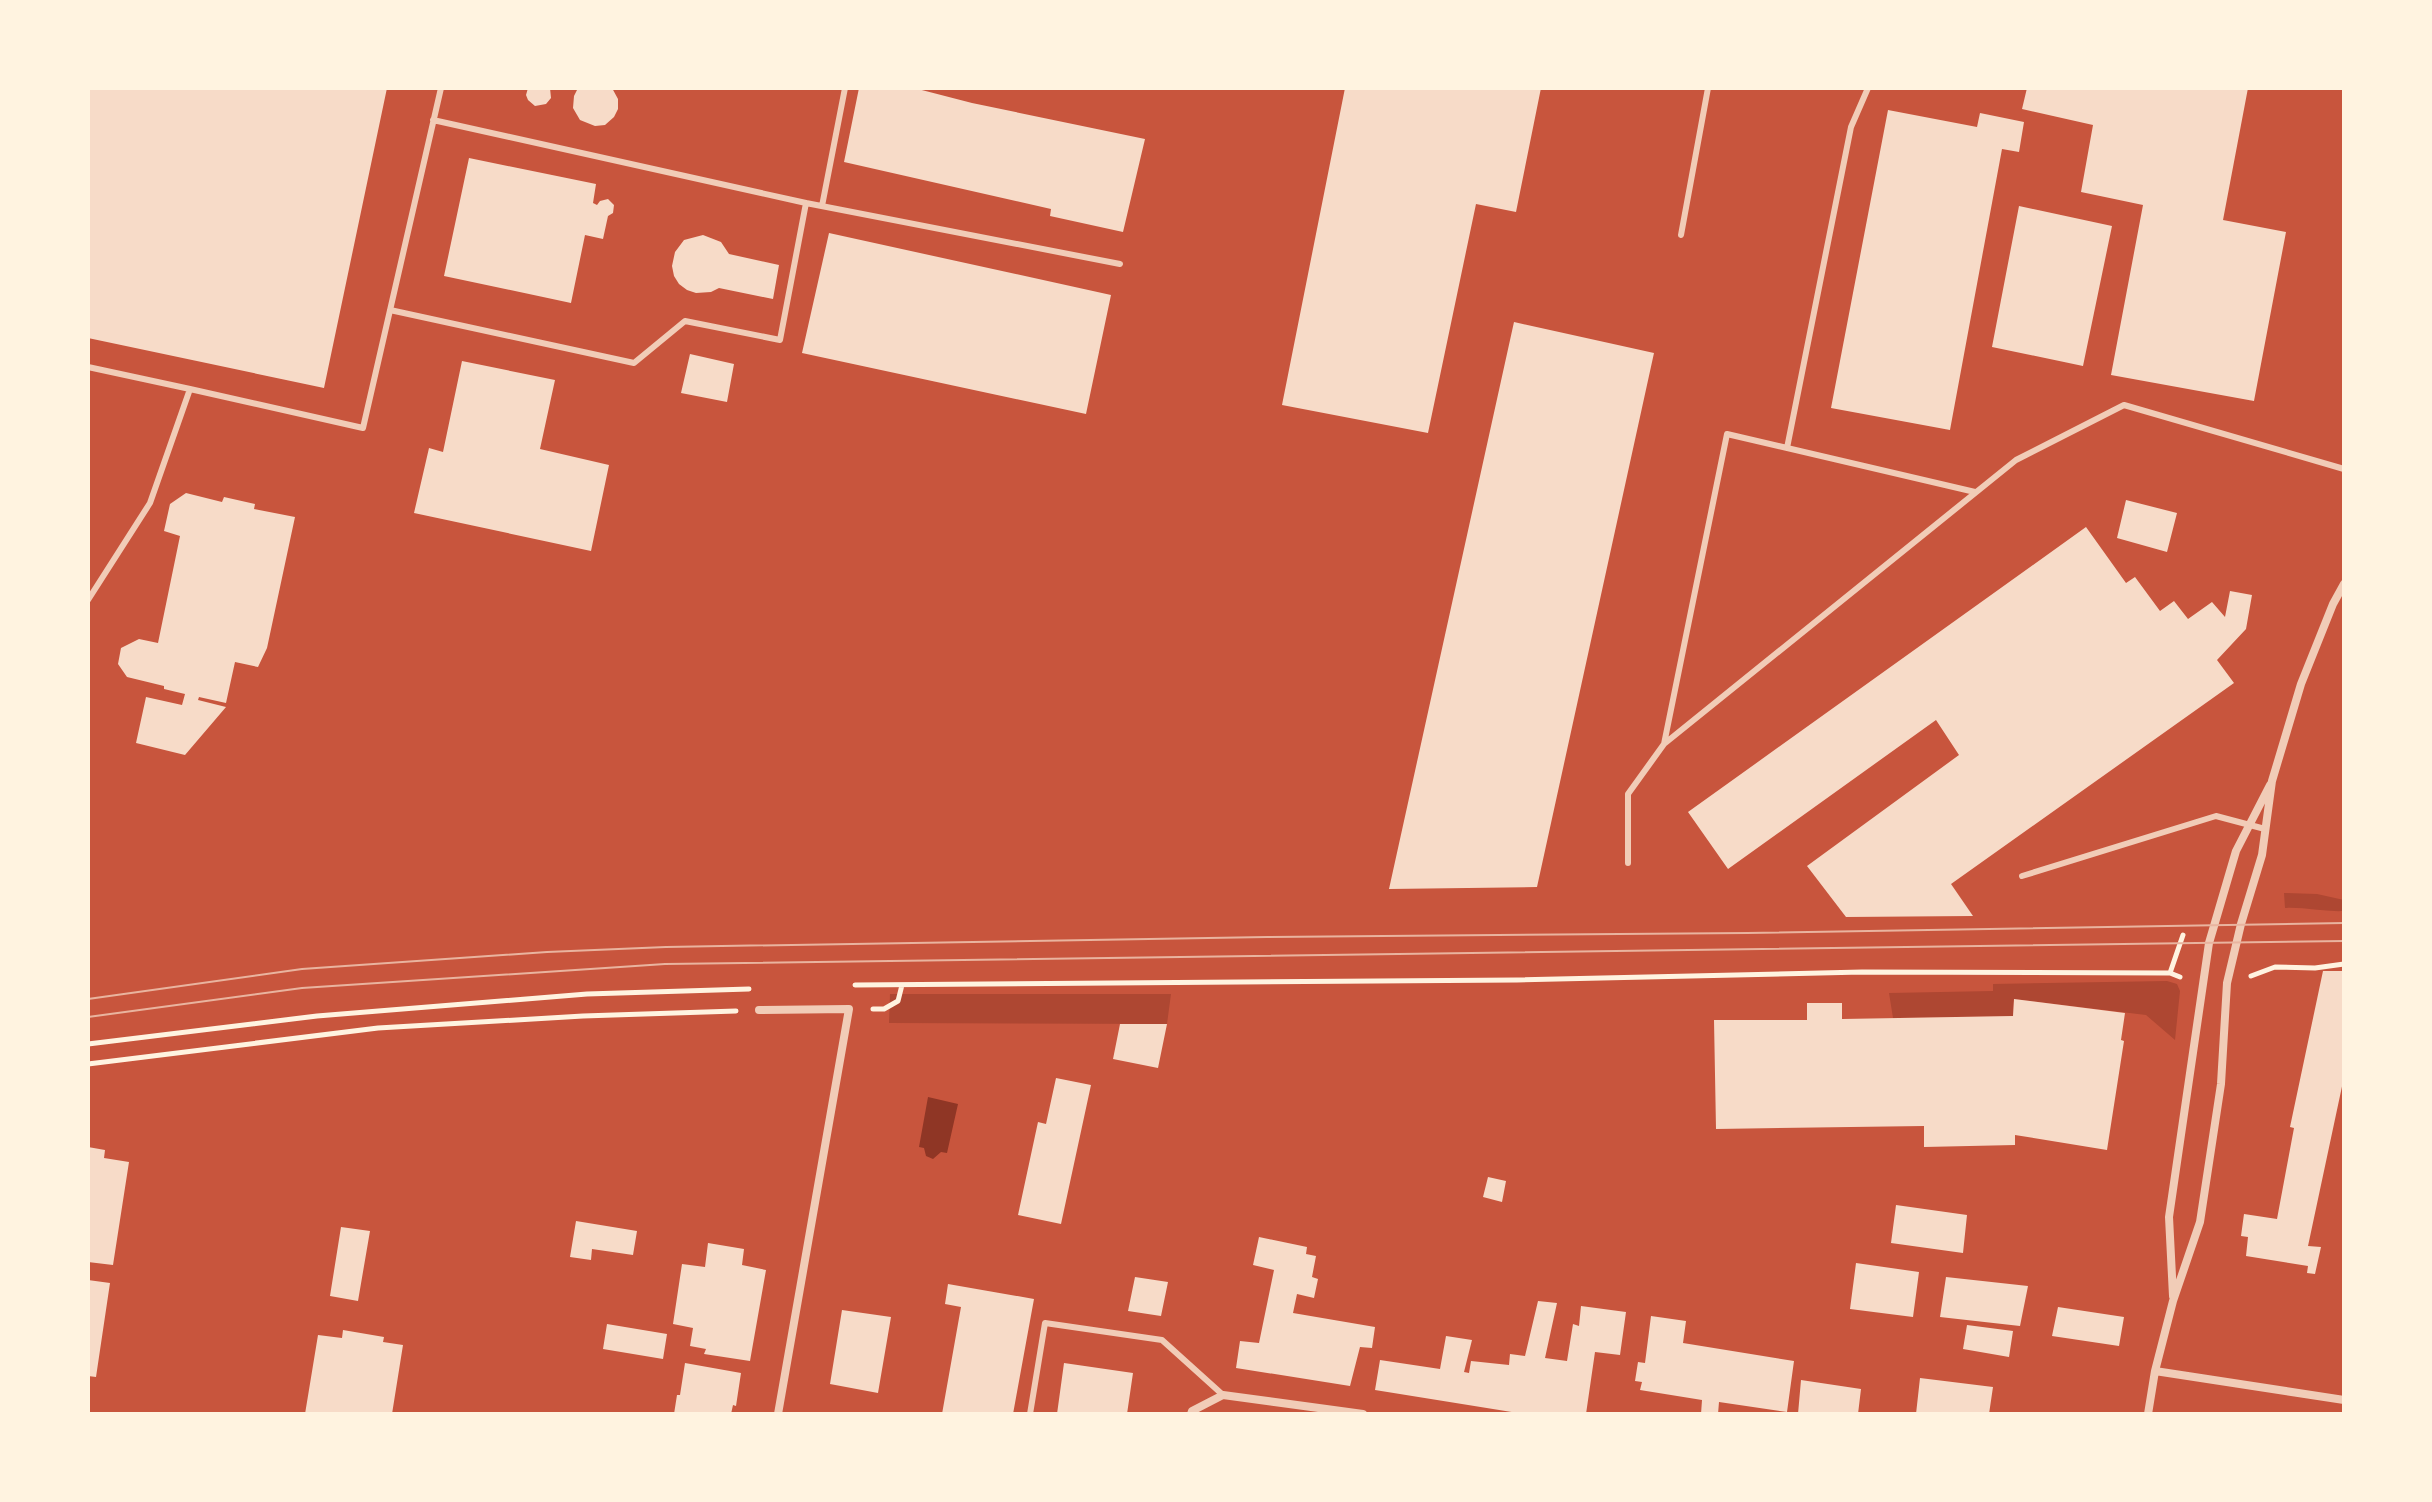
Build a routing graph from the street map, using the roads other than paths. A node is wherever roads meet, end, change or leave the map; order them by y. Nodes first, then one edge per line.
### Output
1 (441, 88) edge
2 (845, 88) edge
3 (1708, 88) edge
4 (1868, 88) edge
5 (433, 120) junction
6 (806, 203) junction
7 (822, 206) junction
8 (1681, 235) dead end
9 (1120, 264) dead end
10 (390, 310) junction
11 (88, 367) edge
12 (190, 389) junction
13 (1787, 448) junction
14 (2344, 469) edge
15 (1975, 492) junction
16 (2344, 584) edge
17 (88, 600) edge
18 (1664, 744) junction
19 (2272, 781) junction
20 (2248, 825) junction
21 (2265, 829) junction
22 (1628, 863) dead end
23 (2022, 876) dead end
24 (759, 1010) road end
25 (2173, 1301) junction
26 (2155, 1371) junction
27 (1223, 1395) junction
28 (2344, 1400) edge
29 (778, 1414) edge
30 (1030, 1414) edge
31 (1191, 1414) edge
32 (1363, 1414) edge
33 (2148, 1414) edge

1 - 5 lane
2 - 7 lane
3 - 8 lane
4 - 13 lane
5 - 6 lane
5 - 10 lane
6 - 7 lane
6 - 10 lane
7 - 9 lane
10 - 12 lane
11 - 12 lane
12 - 17 lane
13 - 15 lane
13 - 18 lane
14 - 15 lane
15 - 18 lane
16 - 19 street
18 - 22 lane
19 - 20 street
19 - 21 street
20 - 21 lane
20 - 23 lane
20 - 25 street
21 - 25 street
24 - 29 street
25 - 26 street
26 - 28 street
26 - 33 street
27 - 30 lane
27 - 31 street
27 - 32 street

